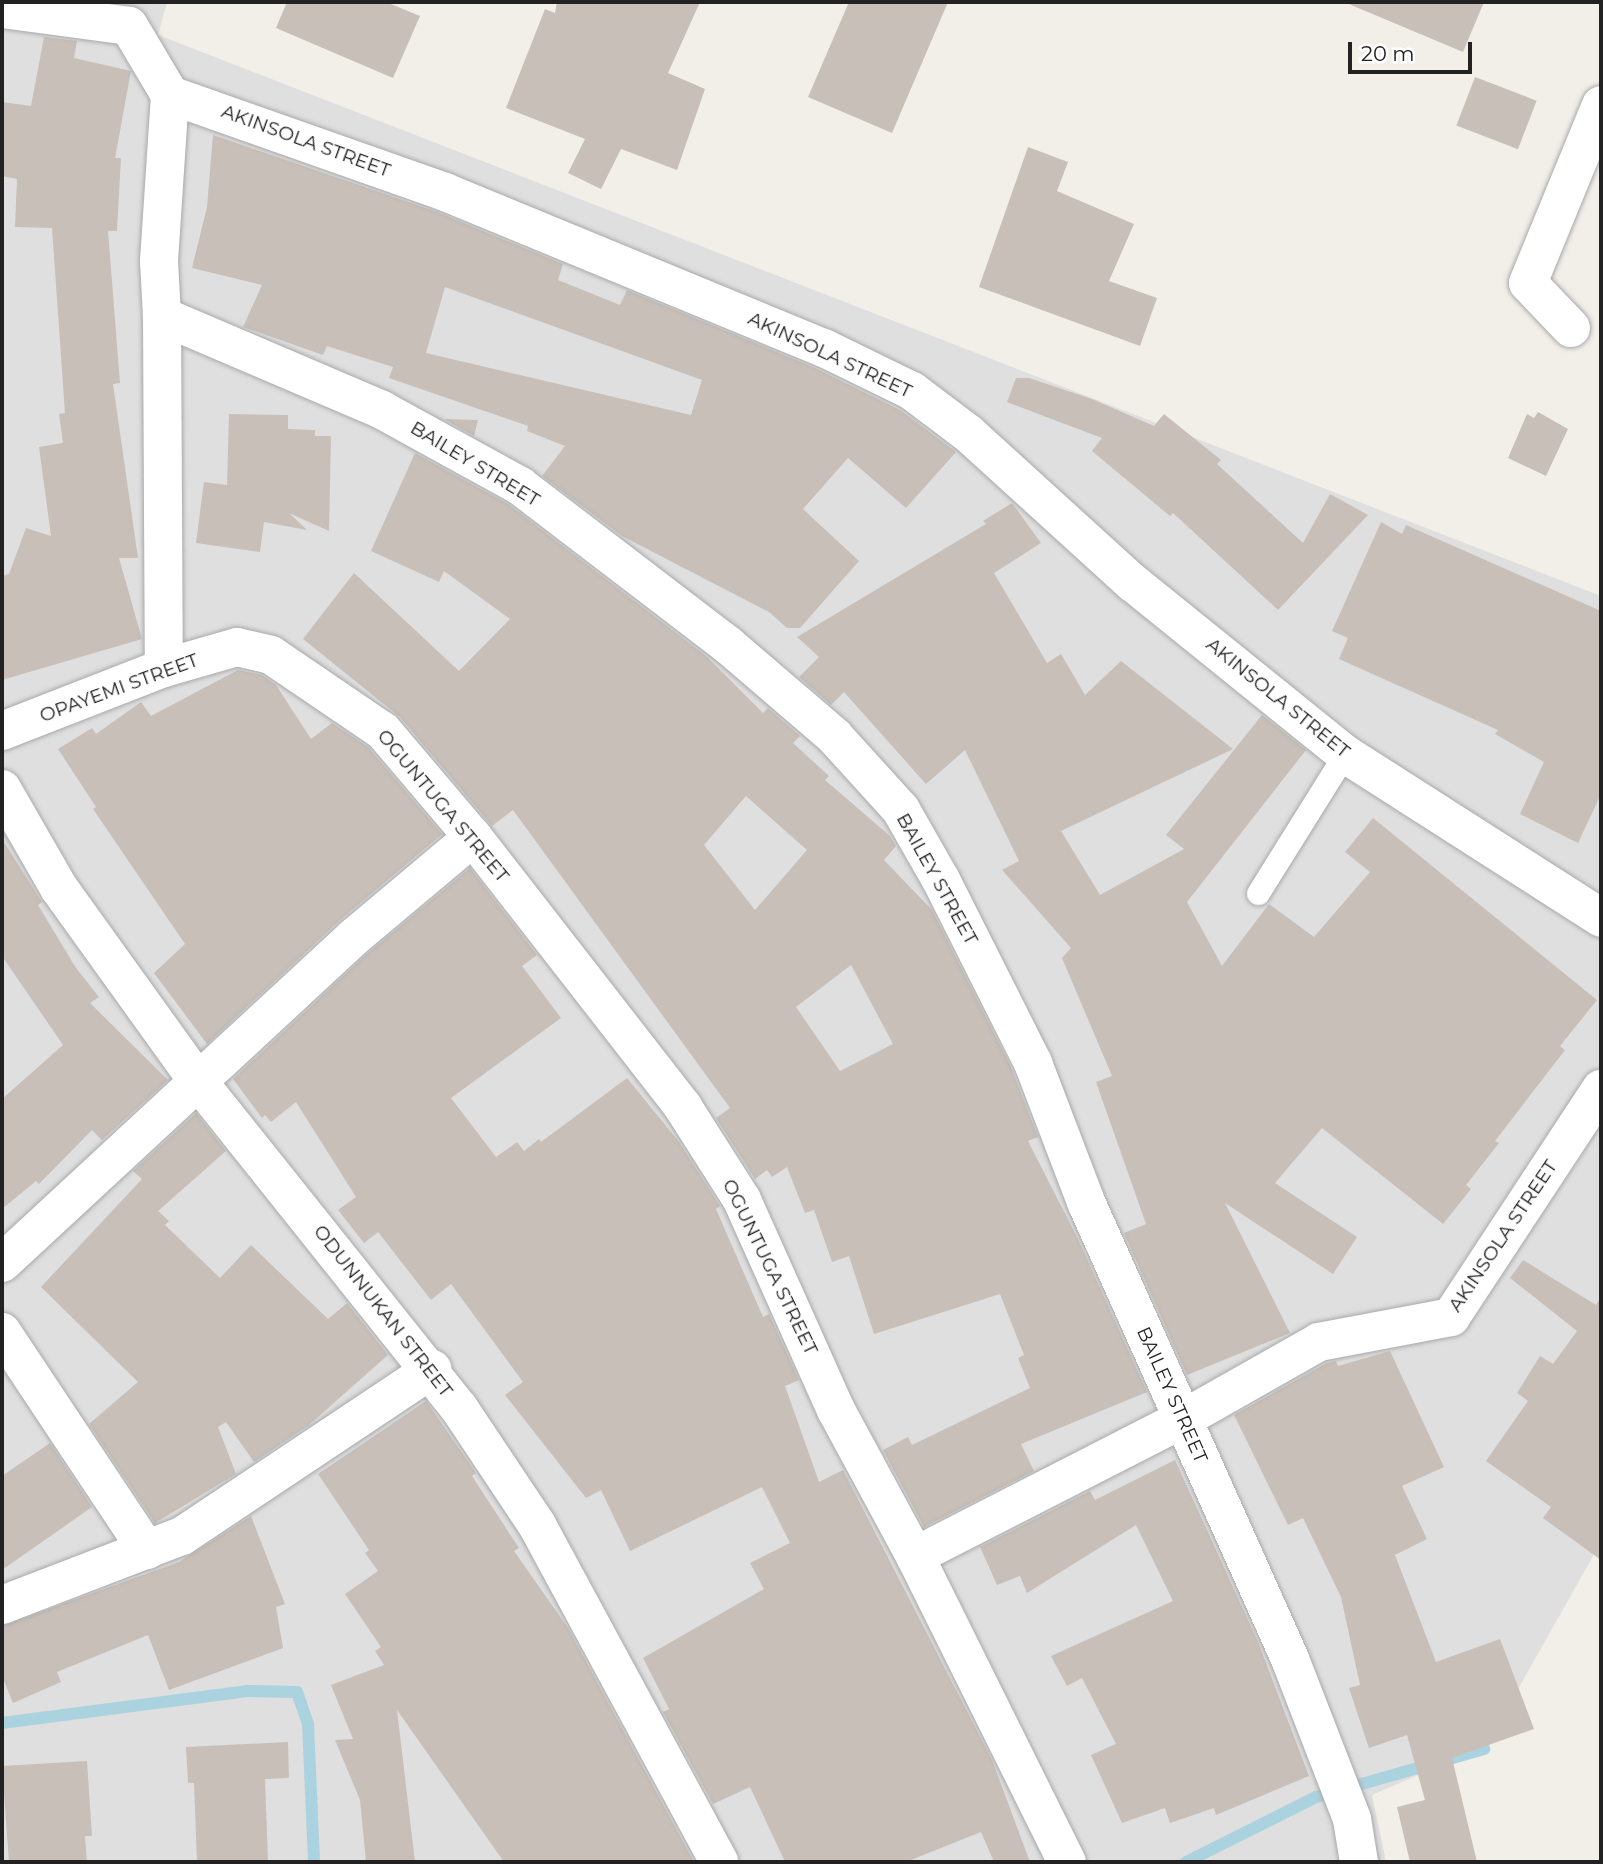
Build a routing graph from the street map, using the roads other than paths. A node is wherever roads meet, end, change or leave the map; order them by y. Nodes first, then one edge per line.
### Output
1 (2, 9) edge
2 (133, 14) edge
3 (170, 96) junction
4 (1601, 105) edge
5 (162, 316) junction
6 (1572, 328) dead end
7 (237, 647) joint
8 (164, 668) junction
9 (2, 731) edge
10 (1345, 754) junction
11 (2, 789) edge
12 (473, 837) junction
13 (1258, 893) dead end
14 (1601, 918) edge
15 (197, 1080) junction
16 (1601, 1089) edge
17 (2, 1263) edge
18 (2, 1332) edge
19 (432, 1369) junction
20 (1183, 1419) junction
21 (147, 1550) junction
22 (915, 1556) junction
23 (2, 1605) edge
24 (719, 1862) edge
25 (1067, 1862) edge
26 (1359, 1862) edge

1 - 2 street
2 - 3 street
3 - 5 street
3 - 10 street, AKINSOLA STREET
4 - 6 street
5 - 8 street
5 - 20 street, BAILEY STREET
7 - 8 street, OPAYEMI STREET
7 - 12 street, OGUNTUGA STREET
8 - 9 street, OPAYEMI STREET
10 - 13 lane
10 - 14 street, AKINSOLA STREET
11 - 15 street, ODUNNUKAN STREET
12 - 15 street
12 - 22 street, OGUNTUGA STREET
15 - 17 street
15 - 19 street, ODUNNUKAN STREET
16 - 20 street, AKINSOLA STREET
18 - 21 street
19 - 21 street
19 - 24 street, ODUNNUKAN STREET
20 - 22 street, AKINSOLA STREET
20 - 26 street, BAILEY STREET
21 - 23 street
22 - 25 street, OGUNTUGA STREET

